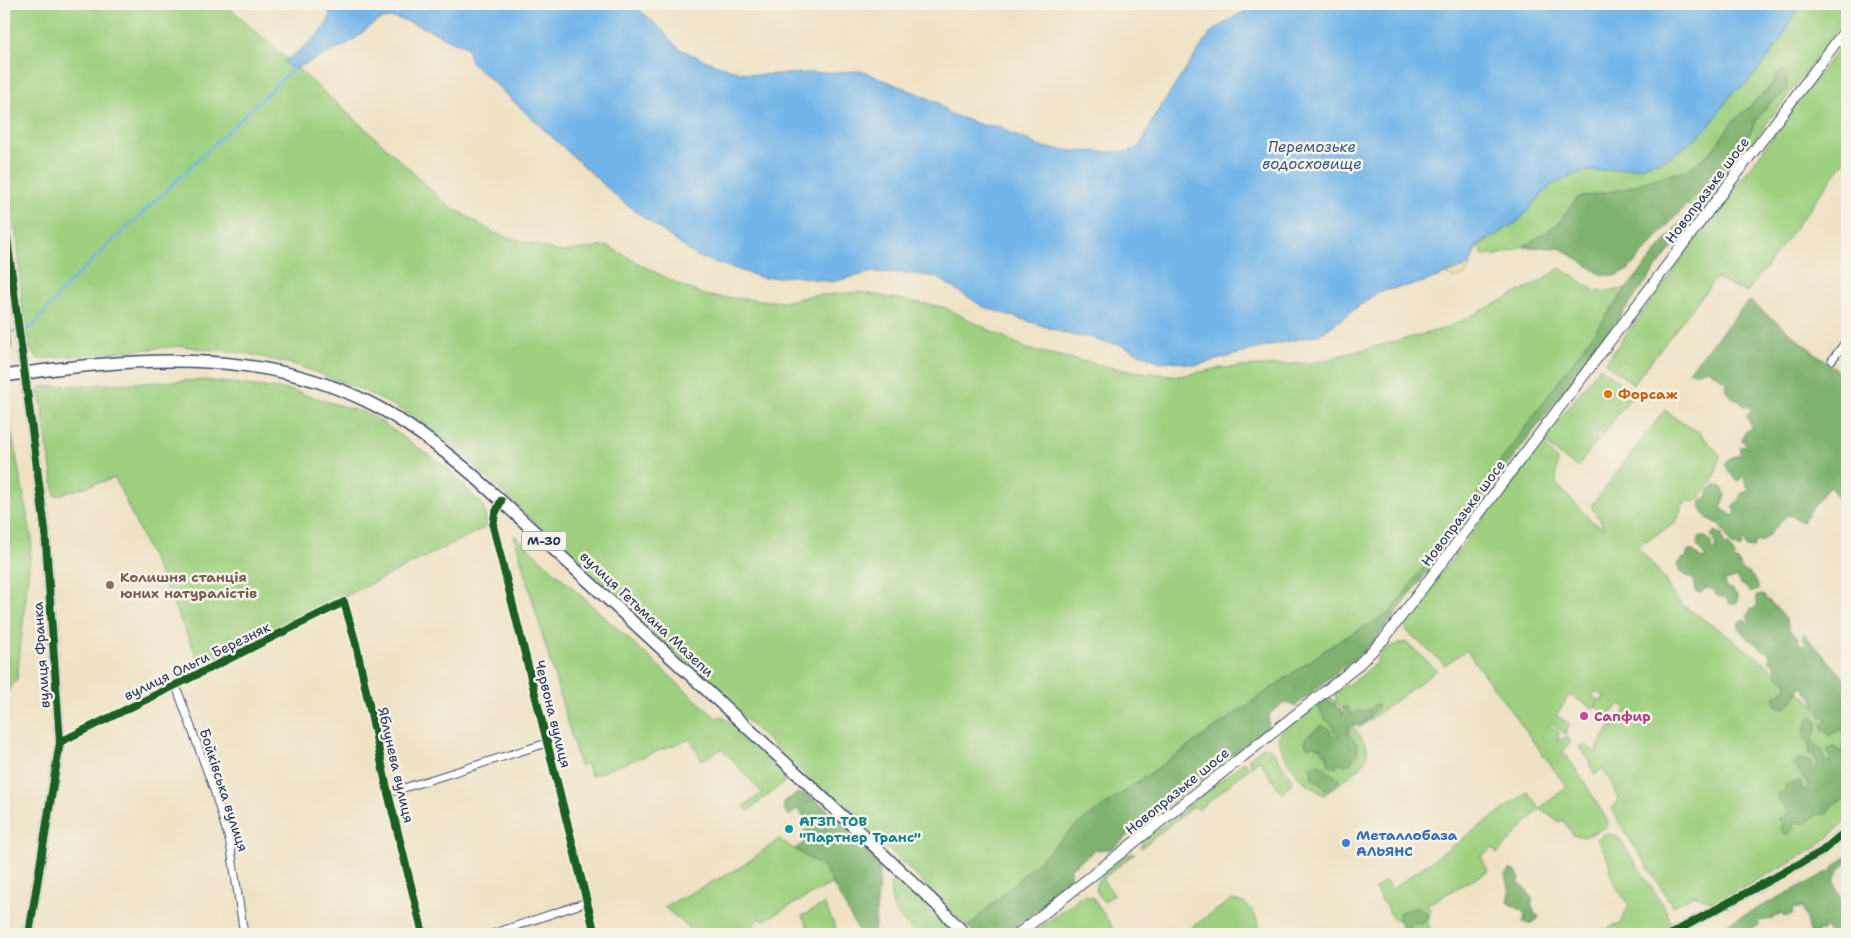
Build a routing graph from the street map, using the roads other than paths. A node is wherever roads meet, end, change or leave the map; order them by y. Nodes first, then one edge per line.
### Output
1 (960, 4) edge
2 (941, 5) edge
3 (1847, 28) edge
4 (4, 215) edge
5 (1847, 340) edge
6 (1832, 360) dead end
7 (24, 373) junction
8 (4, 376) edge
9 (500, 501) junction
10 (344, 602) joint
11 (176, 686) junction
12 (60, 742) junction
13 (547, 743) junction
14 (388, 793) junction
15 (1847, 830) edge
16 (587, 902) junction
17 (29, 934) edge
18 (244, 934) edge
19 (424, 934) edge
20 (492, 934) edge
21 (595, 934) edge
22 (965, 934) edge
23 (1018, 934) edge
24 (1671, 934) edge

1 - 2 street
3 - 23 main road, Новопразьке шосе
4 - 7 street, вулиця Франка
5 - 6 street
7 - 8 highway, вулиця Гетьмана Мазепи / М-30
7 - 9 highway, вулиця Гетьмана Мазепи / М-30
7 - 12 street, вулиця Франка
9 - 13 street, Червона вулиця
9 - 22 highway, вулиця Гетьмана Мазепи / М-30
10 - 11 street, вулиця Ольги Березняк
10 - 14 street, Яблунева вулиця
11 - 12 street, вулиця Ольги Березняк
11 - 18 street, Бойківська вулиця
12 - 17 street, вулиця Франка
13 - 14 street
13 - 16 street, Червона вулиця
14 - 19 street, Яблунева вулиця
15 - 24 street
16 - 20 street
16 - 21 street, Червона вулиця

